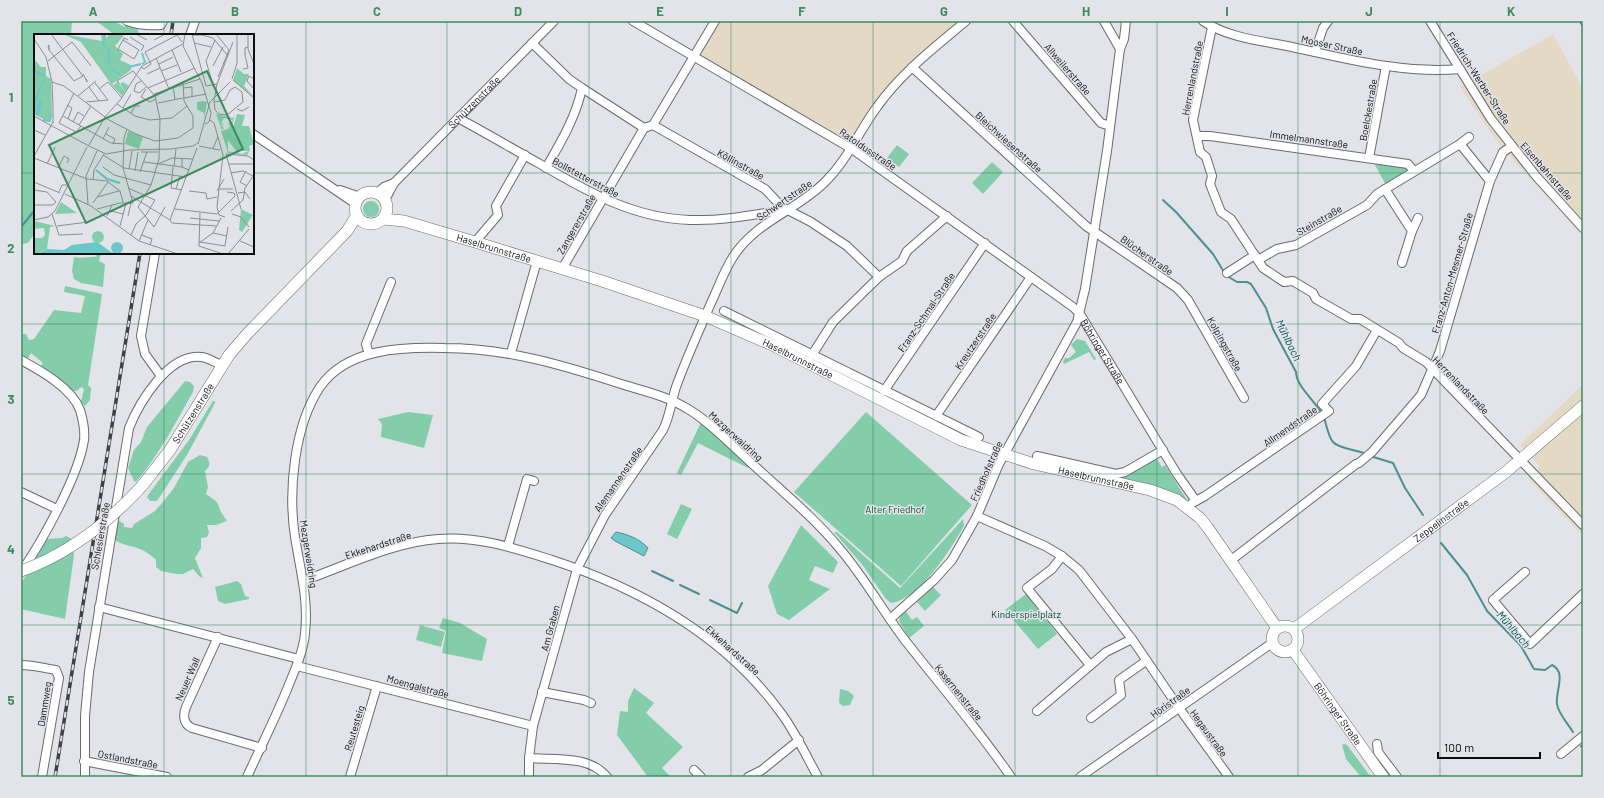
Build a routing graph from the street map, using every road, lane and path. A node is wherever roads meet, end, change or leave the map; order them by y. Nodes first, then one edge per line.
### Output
1 (127, 21) edge
2 (163, 21) edge
3 (195, 21) edge
4 (554, 21) edge
5 (633, 21) edge
6 (715, 21) edge
7 (966, 21) edge
8 (1013, 21) edge
9 (1104, 21) edge
10 (1126, 21) edge
11 (1203, 21) edge
12 (1328, 21) edge
13 (1430, 21) edge
14 (1212, 27) junction
15 (190, 34) edge
16 (532, 43) junction
17 (1120, 49) junction
18 (1315, 52) junction
19 (693, 56) junction
20 (1386, 66) junction
21 (912, 67) junction
22 (1460, 70) junction
23 (582, 88) junction
24 (458, 118) junction
25 (653, 125) junction
26 (1110, 126) junction
27 (644, 128) junction
28 (254, 135) edge
29 (1197, 136) junction
30 (1469, 137) dead end
31 (1460, 144) junction
32 (1512, 146) junction
33 (852, 149) junction
34 (525, 155) junction
35 (1369, 158) junction
36 (546, 168) junction
37 (1414, 171) junction
38 (1490, 182) junction
39 (1385, 189) junction
40 (602, 199) junction
41 (383, 206) junction
42 (359, 209) junction
43 (787, 210) junction
44 (947, 216) junction
45 (1418, 218) dead end
46 (1583, 228) edge
47 (1093, 230) junction
48 (1412, 232) junction
49 (475, 242) junction
50 (985, 243) junction
51 (154, 254) edge
52 (1256, 258) junction
53 (537, 261) junction
54 (1402, 262) dead end
55 (562, 269) junction
56 (1227, 273) dead end
57 (879, 277) junction
58 (1031, 277) junction
59 (391, 282) dead end
60 (1188, 300) joint
61 (724, 311) dead end
62 (1080, 314) junction
63 (705, 316) junction
64 (1377, 330) junction
65 (511, 353) junction
66 (369, 354) junction
67 (812, 355) junction
68 (21, 360) edge
69 (222, 365) junction
70 (1433, 370) junction
71 (161, 376) junction
72 (884, 391) junction
73 (1244, 398) dead end
74 (672, 400) junction
75 (1583, 406) edge
76 (936, 416) junction
77 (979, 437) dead end
78 (1163, 450) junction
79 (1003, 455) junction
80 (1037, 456) dead end
81 (1521, 459) junction
82 (534, 481) dead end
83 (21, 492) edge
84 (1196, 501) junction
85 (1186, 506) junction
86 (57, 509) junction
87 (977, 516) junction
88 (1583, 525) edge
89 (508, 546) junction
90 (1062, 556) junction
91 (30, 557) junction
92 (21, 558) edge
93 (1230, 561) junction
94 (577, 569) junction
95 (21, 572) edge
96 (1525, 572) dead end
97 (303, 581) junction
98 (1583, 594) edge
99 (99, 607) junction
100 (890, 619) junction
101 (1277, 628) junction
102 (1294, 629) junction
103 (218, 637) junction
104 (1132, 639) junction
105 (1272, 643) junction
106 (1293, 650) junction
107 (1146, 661) junction
108 (298, 662) junction
109 (21, 665) edge
110 (1090, 665) junction
111 (378, 686) junction
112 (542, 692) junction
113 (591, 703) dead end
114 (1179, 708) junction
115 (1037, 710) dead end
116 (1091, 718) dead end
117 (533, 726) junction
118 (1583, 736) edge
119 (799, 740) junction
120 (1377, 744) dead end
121 (262, 748) junction
122 (1561, 754) dead end
123 (529, 758) junction
124 (84, 761) junction
125 (694, 770) dead end
126 (42, 777) edge
127 (85, 777) edge
128 (167, 777) edge
129 (247, 777) edge
130 (350, 777) edge
131 (529, 777) edge
132 (607, 777) edge
133 (701, 777) edge
134 (748, 777) edge
135 (818, 777) edge
136 (1011, 777) edge
137 (1080, 777) edge
138 (1229, 777) edge
139 (1383, 777) edge
140 (1397, 777) edge

1 - 2 street
3 - 15 street
4 - 16 street, Schützenstraße
5 - 19 street, Ratoldusstraße
6 - 19 street
7 - 21 street, Schwertstraße
8 - 26 street, Allweilerstraße
9 - 17 street
10 - 17 street, Böhringer Straße
11 - 14 street, Mooser Straße
12 - 18 street
13 - 22 street, Friedrich-Werber-Straße
14 - 18 street, Mooser Straße
14 - 29 street, Herrenlandstraße
16 - 23 street
16 - 24 street, Schützenstraße
17 - 26 street, Böhringer Straße
18 - 20 street, Mooser Straße
19 - 25 street
19 - 33 street, Ratoldusstraße
20 - 22 street, Mooser Straße
20 - 35 street, Boelckestraße
21 - 33 street, Schwertstraße
21 - 47 street, Bleichwiesenstraße
22 - 32 street, Friedrich-Werber-Straße
23 - 27 street
23 - 36 street
24 - 34 street, Bollstetterstraße
24 - 41 street, Schützenstraße
25 - 27 street
25 - 43 street, Köllinstraße
26 - 47 street, Böhringer Straße
27 - 40 street, Zangererstraße
28 - 42 street
29 - 35 street, Immelmannstraße
29 - 52 street, Herrenlandstraße
30 - 31 street, Steinstraße
31 - 37 street, Steinstraße
31 - 38 street
32 - 38 street, Franz-Anton-Mesmer-Straße
32 - 46 street, Eisenbahnstraße
33 - 43 street, Schwertstraße
33 - 44 street, Ratoldusstraße
34 - 36 street, Bollstetterstraße
34 - 49 street
35 - 37 street, Immelmannstraße
36 - 40 street, Bollstetterstraße
37 - 39 street, Steinstraße
38 - 70 street, Franz-Anton-Mesmer-Straße
39 - 48 street
39 - 52 street, Steinstraße
40 - 43 street, Bollstetterstraße
40 - 55 street, Zangererstraße
41 - 42 main road
41 - 42 main road
41 - 49 main road, Haselbrunnstraße
42 - 69 main road, Schützenstraße
43 - 57 street, Köllinstraße
43 - 63 street, Schwertstraße
44 - 50 street, Ratoldusstraße
44 - 57 street
45 - 48 street
47 - 60 street, Blücherstraße
47 - 62 street, Böhringer Straße
48 - 54 street
49 - 53 main road, Haselbrunnstraße
50 - 58 street, Ratoldusstraße
50 - 72 street, Franz-Schmal-Straße
51 - 71 street
52 - 56 street, Steinstraße
52 - 64 street, Herrenlandstraße
53 - 55 main road, Haselbrunnstraße
53 - 65 street
55 - 63 main road, Haselbrunnstraße
57 - 67 street
58 - 62 street, Ratoldusstraße
58 - 76 street, Kreutzerstraße
59 - 66 street
60 - 73 street, Kolpingstraße
61 - 67 street, Haselbrunnstraße
62 - 78 street, Böhringer Straße
62 - 79 street, Friedhofstraße
63 - 74 street, Schwertstraße
63 - 79 main road, Haselbrunnstraße
64 - 70 street, Herrenlandstraße
64 - 84 street, Allmendstraße
65 - 66 street, Mezgerwaidring
65 - 74 street, Mezgerwaidring
66 - 97 street, Mezgerwaidring
67 - 72 street, Haselbrunnstraße
68 - 86 street
69 - 71 street, Schlesierstraße
69 - 95 main road, Schützenstraße, bridge
70 - 81 street, Herrenlandstraße
70 - 93 street, Franz-Anton-Mesmer-Straße
71 - 99 street, Schlesierstraße
72 - 76 street, Haselbrunnstraße
74 - 94 street, Alemannenstraße
74 - 100 street, Mezgerwaidring
75 - 81 main road, Zeppelinstraße
76 - 77 street, Haselbrunnstraße
78 - 80 street, Haselbrunnstraße
78 - 84 street, Böhringer Straße
79 - 85 main road, Haselbrunnstraße
79 - 87 street, Friedhofstraße
81 - 88 street, Herrenlandstraße
81 - 102 main road, Zeppelinstraße
82 - 89 street
83 - 86 street
84 - 85 street
85 - 93 main road
86 - 91 street
87 - 90 street, Hegaustraße
87 - 100 street, Friedhofstraße
89 - 94 street, Ekkehardstraße
89 - 97 street, Ekkehardstraße
90 - 104 street, Hegaustraße
90 - 110 street
91 - 92 street
91 - 95 street
93 - 101 main road
94 - 112 street, Am Graben
94 - 119 street, Ekkehardstraße
96 - 98 street
97 - 108 street, Mezgerwaidring
99 - 103 street
99 - 124 street, Schlesierstraße
100 - 136 street, Kasernenstraße
101 - 102 main road
101 - 105 main road
102 - 106 main road
103 - 108 street
103 - 121 street, Neuer Wall
104 - 107 street, Hegaustraße
104 - 110 street
105 - 106 main road
105 - 114 street, Höristraße
106 - 139 main road, Böhringer Straße
107 - 114 street, Hegaustraße
107 - 116 street
108 - 111 street, Moengalstraße
108 - 121 street, Mezgerwaidring
109 - 126 street, Dammweg
110 - 115 street
111 - 117 street, Moengalstraße
111 - 130 street, Reutesteig
112 - 113 street
112 - 117 street, Am Graben
114 - 137 street, Höristraße
114 - 138 street, Hegaustraße
117 - 123 street, Am Graben
118 - 122 street
119 - 134 street
119 - 135 street, Ekkehardstraße
120 - 140 street, Böhringer Straße
121 - 129 street, Mezgerwaidring
123 - 131 street, Am Graben
123 - 132 street
124 - 127 street, Schlesierstraße
124 - 128 street, Ostlandstraße
125 - 133 street

